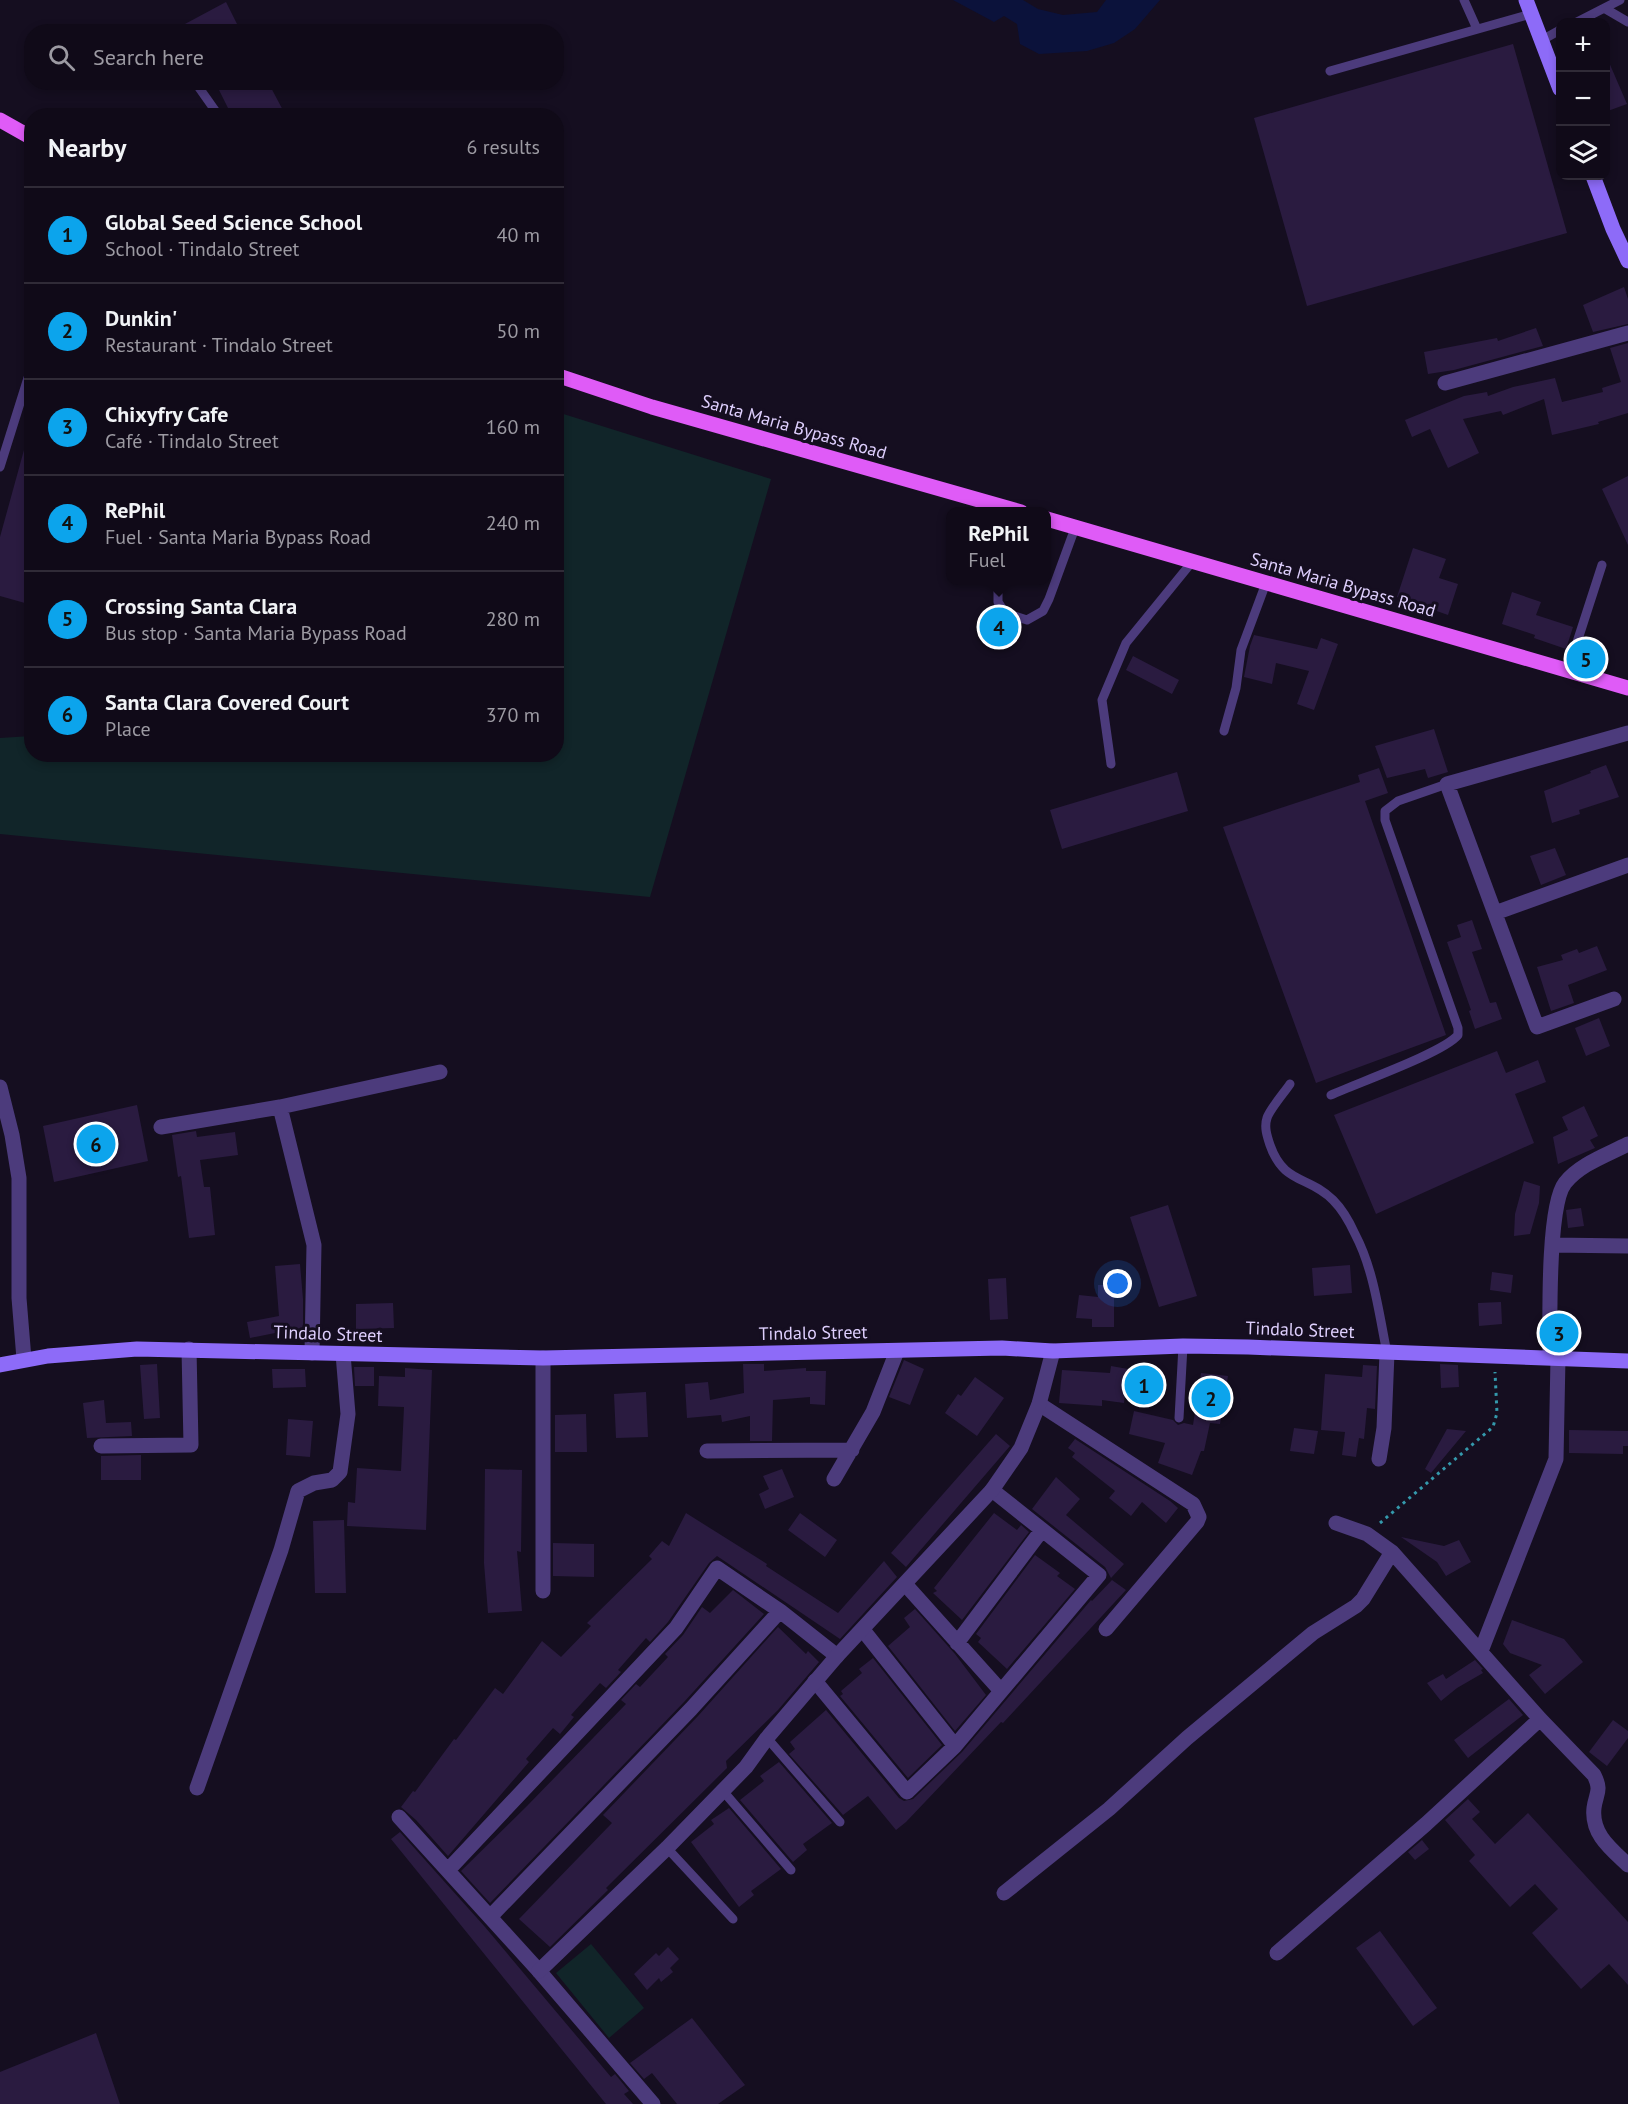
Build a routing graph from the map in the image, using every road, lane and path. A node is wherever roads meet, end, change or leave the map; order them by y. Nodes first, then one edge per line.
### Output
1 (1464, 0) edge
2 (1620, 0) edge
3 (1529, 7) edge
4 (1604, 8) junction
5 (1584, 18) edge
6 (1628, 22) edge
7 (1477, 29) junction
8 (1556, 32) edge
9 (1542, 40) junction
10 (1330, 71) dead end
11 (1556, 78) edge
12 (201, 90) edge
13 (213, 108) edge
14 (0, 120) edge
15 (24, 134) edge
16 (1595, 180) edge
17 (1628, 261) edge
18 (1628, 333) edge
19 (564, 378) edge
20 (1445, 383) dead end
21 (24, 390) edge
22 (0, 467) edge
23 (1003, 507) edge
24 (1051, 520) edge
25 (1075, 528) junction
26 (1192, 562) junction
27 (1602, 565) dead end
28 (1266, 583) junction
29 (998, 585) edge
30 (1568, 670) junction
31 (1628, 688) edge
32 (1224, 732) dead end
33 (1628, 733) edge
34 (1111, 764) dead end
35 (1447, 784) junction
36 (1628, 865) edge
37 (1495, 913) junction
38 (1614, 999) dead end
39 (440, 1072) dead end
40 (1290, 1084) dead end
41 (0, 1087) edge
42 (1331, 1095) dead end
43 (280, 1107) junction
44 (161, 1127) dead end
45 (1628, 1144) edge
46 (1552, 1245) junction
47 (1628, 1245) edge
48 (1183, 1346) junction
49 (189, 1349) junction
50 (897, 1351) junction
51 (1053, 1351) junction
52 (312, 1353) junction
53 (1387, 1353) junction
54 (343, 1354) junction
55 (1494, 1355) junction
56 (543, 1358) junction
57 (1554, 1358) junction
58 (24, 1359) junction
59 (1628, 1360) edge
60 (0, 1365) edge
61 (1039, 1404) junction
62 (1179, 1418) dead end
63 (101, 1446) dead end
64 (852, 1450) junction
65 (707, 1451) dead end
66 (1379, 1459) dead end
67 (834, 1479) dead end
68 (992, 1490) junction
69 (1336, 1522) dead end
70 (1042, 1530) junction
71 (1367, 1534) junction
72 (1392, 1552) junction
73 (905, 1584) junction
74 (543, 1591) dead end
75 (780, 1611) junction
76 (1106, 1629) dead end
77 (863, 1630) junction
78 (957, 1643) junction
79 (1481, 1651) junction
80 (837, 1656) junction
81 (815, 1681) junction
82 (1001, 1691) junction
83 (1540, 1719) junction
84 (767, 1738) junction
85 (955, 1746) junction
86 (197, 1788) dead end
87 (723, 1791) junction
88 (399, 1817) dead end
89 (840, 1822) dead end
90 (667, 1848) junction
91 (1628, 1865) edge
92 (449, 1869) junction
93 (791, 1870) dead end
94 (1004, 1893) dead end
95 (490, 1917) junction
96 (733, 1919) dead end
97 (1277, 1953) dead end
98 (539, 1971) junction
99 (653, 2104) edge

1 - 7 lane
2 - 4 lane
3 - 7 lane
3 - 9 main road
4 - 5 lane
4 - 6 lane
7 - 10 lane
8 - 9 lane
9 - 11 main road
12 - 13 lane
14 - 15 main road
16 - 17 main road
18 - 20 street
19 - 23 main road, Santa Maria Bypass Road
21 - 22 lane
24 - 25 main road, Santa Maria Bypass Road
25 - 26 main road, Santa Maria Bypass Road
25 - 29 lane
26 - 28 main road, Santa Maria Bypass Road
26 - 34 lane
27 - 30 lane
28 - 30 main road, Santa Maria Bypass Road
28 - 32 lane
30 - 31 main road, Santa Maria Bypass Road
33 - 35 street
35 - 37 street
35 - 42 lane
36 - 37 street
37 - 38 street
39 - 43 street
40 - 53 lane
41 - 58 street
43 - 44 street
43 - 52 street
45 - 46 street
46 - 47 street
46 - 57 street
48 - 51 main road, Tindalo Street
48 - 53 main road, Tindalo Street
48 - 62 lane
49 - 52 main road, Tindalo Street
49 - 58 main road, Tindalo Street
49 - 63 street
50 - 51 main road, Tindalo Street
50 - 56 main road, Tindalo Street
50 - 64 street
51 - 61 street
52 - 54 main road, Tindalo Street
53 - 55 main road, Tindalo Street
53 - 66 street
54 - 56 main road, Tindalo Street
54 - 86 street
55 - 57 main road, Tindalo Street
55 - 71 path
56 - 74 street
57 - 59 main road, Tindalo Street
57 - 79 street
58 - 60 main road, Tindalo Street
61 - 68 street
61 - 76 street
64 - 65 street
64 - 67 street
68 - 70 street
68 - 73 street
69 - 71 street
70 - 78 street
70 - 82 street
71 - 72 street
72 - 79 street
72 - 94 street
73 - 77 street
73 - 78 street
75 - 80 street
75 - 92 street
75 - 95 street
77 - 80 street
77 - 85 street
78 - 82 street
79 - 83 street
80 - 81 street
81 - 84 street
81 - 85 street
82 - 85 street
83 - 91 street
83 - 97 street
84 - 87 street
84 - 89 lane
87 - 90 street
87 - 93 lane
88 - 92 street
90 - 96 lane
90 - 98 street
92 - 95 street
95 - 98 street
98 - 99 street

